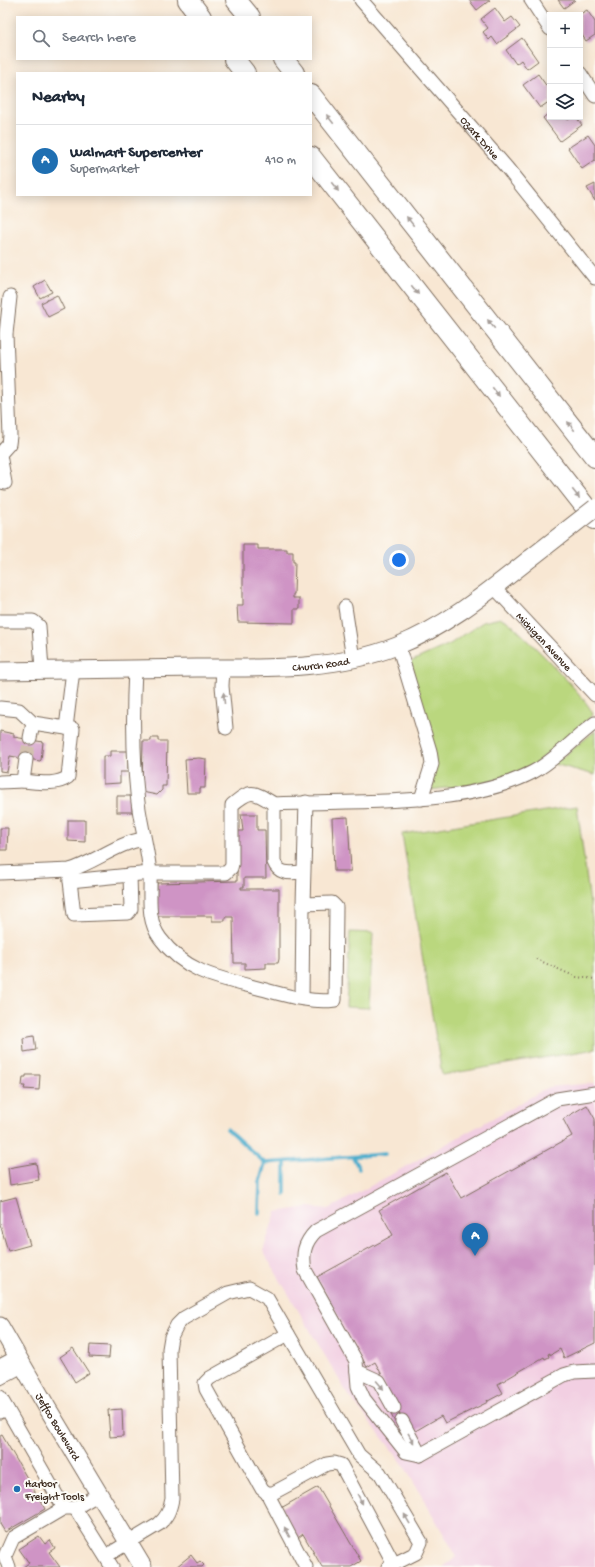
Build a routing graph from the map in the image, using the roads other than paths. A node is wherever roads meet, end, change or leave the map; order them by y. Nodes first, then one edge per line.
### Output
1 (188, 0) edge
2 (236, 0) edge
3 (361, 0) edge
4 (531, 0) edge
5 (200, 16) edge
6 (249, 16) edge
7 (547, 24) edge
8 (235, 60) edge
9 (284, 60) edge
10 (244, 72) edge
11 (293, 72) edge
12 (583, 78) edge
13 (312, 96) edge
14 (595, 96) edge
15 (312, 158) edge
16 (595, 278) edge
17 (10, 297) dead end
18 (0, 454) edge
19 (595, 457) edge
20 (0, 482) edge
21 (595, 508) edge
22 (595, 518) edge
23 (494, 587) junction
24 (346, 607) dead end
25 (0, 621) edge
26 (398, 645) junction
27 (353, 659) junction
28 (223, 668) junction
29 (135, 669) junction
30 (42, 670) junction
31 (73, 670) junction
32 (0, 671) edge
33 (595, 695) edge
34 (0, 708) edge
35 (33, 723) junction
36 (595, 723) edge
37 (66, 728) junction
38 (226, 728) dead end
39 (30, 738) tunnel mouth
40 (26, 759) tunnel mouth
41 (23, 781) junction
42 (0, 782) edge
43 (420, 799) junction
44 (306, 802) junction
45 (274, 804) junction
46 (144, 839) junction
47 (303, 872) junction
48 (0, 873) edge
49 (150, 873) junction
50 (130, 875) junction
51 (70, 876) junction
52 (303, 904) junction
53 (302, 998) junction
54 (595, 1093) edge
55 (0, 1326) edge
56 (288, 1334) junction
57 (19, 1361) junction
58 (0, 1366) edge
59 (357, 1371) junction
60 (595, 1371) edge
61 (0, 1378) edge
62 (0, 1397) edge
63 (394, 1408) dead end
64 (4, 1410) edge
65 (402, 1421) dead end
66 (359, 1455) junction
67 (420, 1455) junction
68 (341, 1465) junction
69 (267, 1493) junction
70 (99, 1494) junction
71 (69, 1508) junction
72 (129, 1542) junction
73 (109, 1561) edge
74 (391, 1565) edge
75 (9, 1567) edge
76 (143, 1567) edge
77 (306, 1567) edge

1 - 5 highway
2 - 6 highway
3 - 16 street, Ozark Drive
4 - 7 street
8 - 10 highway
9 - 11 highway
12 - 14 street
19 -> 13 highway
15 -> 22 highway
17 - 18 street
18 - 20 street
21 - 23 main road, Church Road, bridge
23 - 26 main road, Church Road
23 - 33 street, Michigan Avenue
24 - 27 street
25 - 30 street
26 - 27 main road, Church Road
26 - 43 street
27 - 28 main road, Church Road
28 - 29 main road, Church Road
38 -> 28 street
29 - 31 main road, Church Road
29 - 46 street
30 - 31 main road, Church Road
30 - 32 main road, Church Road
31 - 37 street
34 - 35 street
35 - 37 street
35 - 39 street
36 - 43 street
37 - 41 street
40 - 41 street
41 - 42 street
43 - 44 street
44 - 45 street
44 - 47 street
45 - 47 street
45 - 49 street
46 - 49 street
46 - 51 street
47 - 52 street
48 - 51 street
49 - 50 street
49 - 53 street
50 - 51 street
50 - 51 street
52 - 53 street
52 - 53 street
54 - 59 street
55 - 57 main road, Jeffco Boulevard
56 - 66 street
56 - 69 street
56 - 72 street
57 - 58 street
57 - 61 street
57 - 70 main road, Jeffco Boulevard
59 -> 63 street
59 - 67 street
60 - 67 street
62 - 64 street
64 - 71 street
65 -> 67 street
66 - 68 street
74 -> 66 street
68 - 69 street
68 -> 74 street
77 -> 69 street
70 - 71 street
70 - 72 main road, Jeffco Boulevard
71 - 73 street
71 - 75 street
72 - 73 street
72 - 76 main road, Jeffco Boulevard

